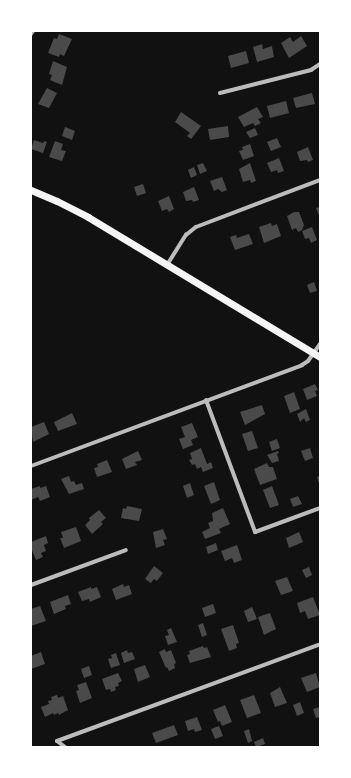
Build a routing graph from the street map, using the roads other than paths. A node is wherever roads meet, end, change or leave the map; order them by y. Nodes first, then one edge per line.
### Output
1 (33, 31) edge
2 (31, 34) edge
3 (320, 64) edge
4 (220, 93) dead end
5 (320, 180) edge
6 (31, 190) edge
7 (167, 264) junction
8 (320, 344) edge
9 (317, 355) edge
10 (206, 400) junction
11 (31, 466) edge
12 (320, 508) edge
13 (126, 550) dead end
14 (31, 585) edge
15 (320, 644) edge
16 (66, 747) edge

1 - 2 street
3 - 4 street
5 - 7 street
6 - 7 main road
7 - 9 main road
8 - 9 street
9 - 10 street
10 - 11 street
10 - 12 street
13 - 14 street
15 - 16 street

